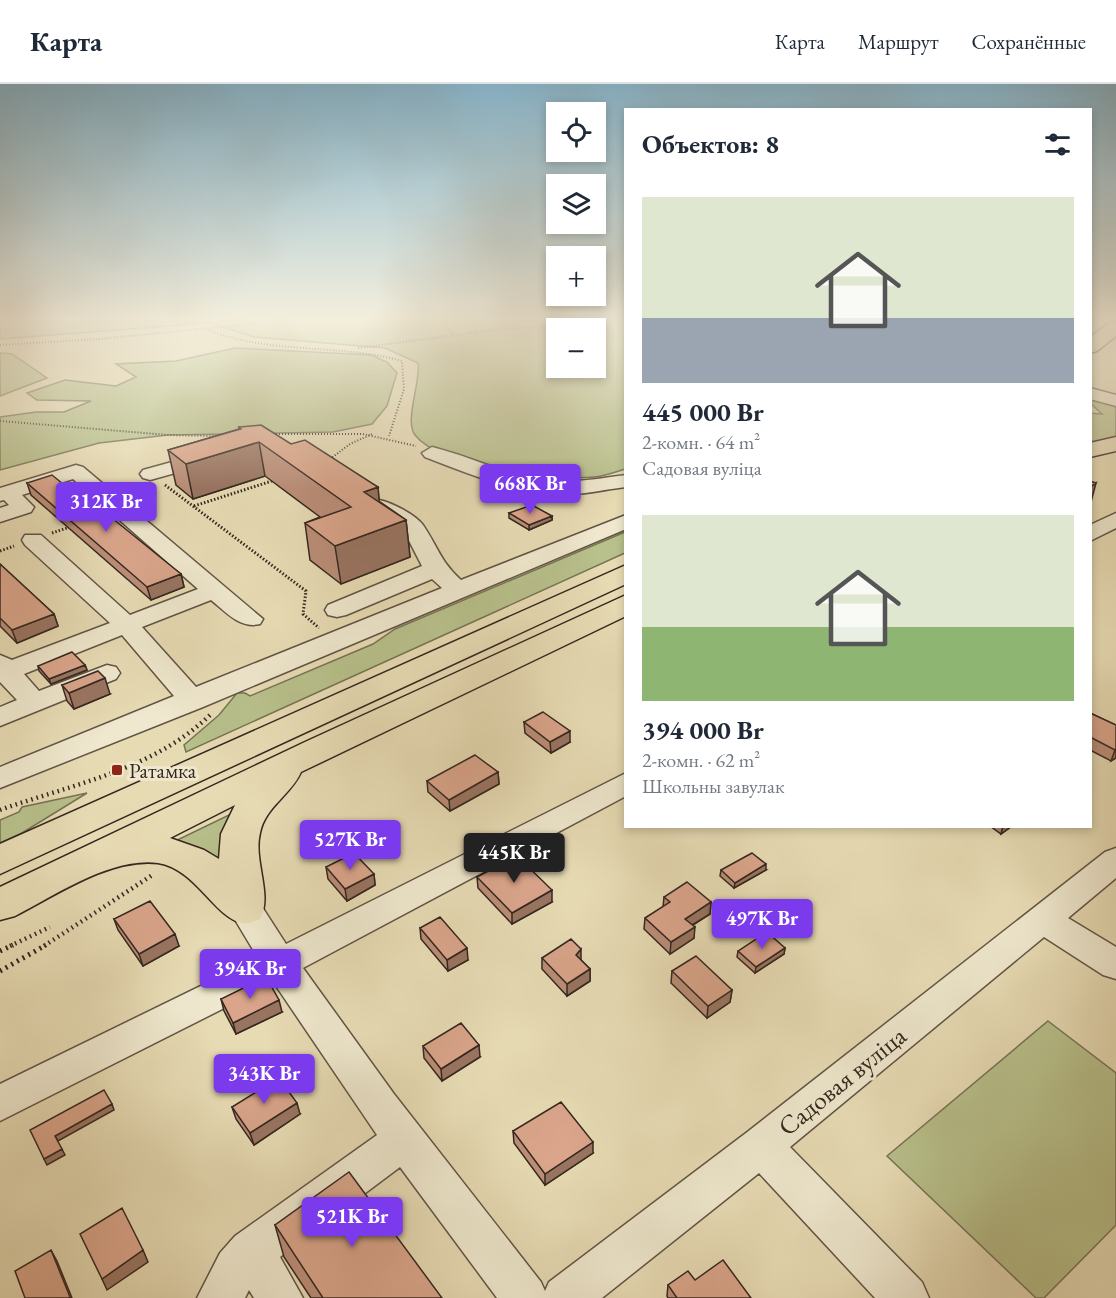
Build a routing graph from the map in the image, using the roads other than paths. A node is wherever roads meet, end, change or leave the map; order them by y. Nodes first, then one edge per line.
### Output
1 (1092, 394) edge
2 (1116, 401) edge
3 (1116, 444) edge
4 (224, 446) edge
5 (1092, 450) edge
6 (432, 453) road end
7 (150, 474) road end
8 (624, 481) edge
9 (356, 490) edge
10 (4, 494) edge
11 (0, 516) edge
12 (1116, 519) edge
13 (624, 522) edge
14 (1092, 533) edge
15 (33, 540) road end
16 (435, 569) junction
17 (624, 574) edge
18 (458, 590) junction
19 (214, 591) junction
20 (621, 607) edge
21 (337, 610) dead end
22 (251, 620) dead end
23 (126, 624) junction
24 (2, 669) edge
25 (107, 673) dead end
26 (34, 703) junction
27 (204, 705) junction
28 (0, 717) edge
29 (317, 750) junction
30 (0, 778) edge
31 (624, 784) edge
32 (92, 859) junction
33 (0, 860) edge
34 (1116, 860) edge
35 (0, 905) edge
36 (245, 908) junction
37 (1044, 920) junction
38 (279, 964) junction
39 (1116, 965) edge
40 (0, 1103) edge
41 (404, 1140) junction
42 (761, 1146) junction
43 (251, 1252) junction
44 (220, 1298) edge
45 (280, 1298) edge
46 (525, 1298) edge
47 (566, 1298) edge
48 (906, 1298) edge

1 - 2 street
3 - 5 highway
4 - 7 street
6 - 8 street
9 - 16 street
10 - 11 street
10 - 19 street
12 - 14 street
13 - 18 street
15 - 23 street
16 - 18 street
16 - 21 street
17 - 33 highway
18 - 27 street
19 - 22 street
19 - 23 street
20 - 29 highway
23 - 24 street
23 - 27 street
24 - 26 street
25 - 26 street
26 - 28 street
27 - 30 street
29 - 32 highway
29 - 36 highway
31 - 38 street
32 - 35 highway
32 - 36 highway
34 - 37 street, Садовая вуліца
36 - 38 street
37 - 39 street
37 - 42 street, Садовая вуліца
38 - 40 street
38 - 41 street
41 - 43 street
41 - 46 street
42 - 47 street, Садовая вуліца
42 - 48 street
43 - 44 street
43 - 45 street

